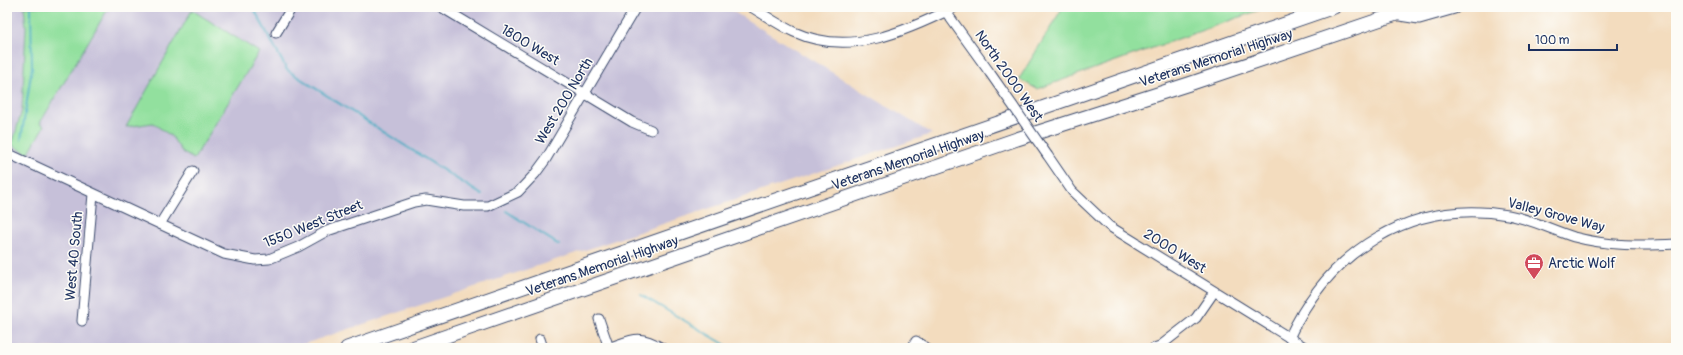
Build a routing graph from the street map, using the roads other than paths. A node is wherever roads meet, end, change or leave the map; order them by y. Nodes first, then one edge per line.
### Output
1 (292, 7) edge
2 (440, 7) edge
3 (636, 7) edge
4 (751, 7) edge
5 (955, 7) edge
6 (1334, 7) edge
7 (1417, 7) edge
8 (1454, 7) edge
9 (946, 12) junction
10 (1398, 14) junction
11 (276, 33) dead end
12 (585, 94) junction
13 (651, 130) dead end
14 (7, 153) edge
15 (1048, 156) joint
16 (193, 171) dead end
17 (93, 194) junction
18 (504, 198) joint
19 (160, 224) junction
20 (1676, 244) edge
21 (1214, 292) junction
22 (599, 319) dead end
23 (82, 321) dead end
24 (1290, 338) junction
25 (914, 345) edge
26 (347, 348) edge
27 (412, 348) edge
28 (608, 348) edge
29 (662, 348) edge
30 (926, 348) edge
31 (1154, 348) edge
32 (1306, 348) edge

1 - 11 street
2 - 12 street, 1800 West
3 - 12 street, West 200 North
4 - 9 street
5 - 9 street
6 - 26 highway, Veterans Memorial Highway
7 - 10 highway, Veterans Memorial Highway
8 - 10 highway
9 - 15 street, North 2000 West, bridge
10 - 27 highway, Veterans Memorial Highway
12 - 13 street, 1800 West
12 - 18 street, West 200 North
14 - 17 street, 1550 West Street
15 - 21 street, 2000 West
16 - 19 street
17 - 19 street, 1550 West Street
17 - 23 street, West 40 South
18 - 19 street, 1550 West Street
20 - 24 street, Valley Grove Way
21 - 24 street, 2000 West
21 - 31 street
22 - 28 street
24 - 32 street, 2000 West
25 - 30 street
28 - 29 street

